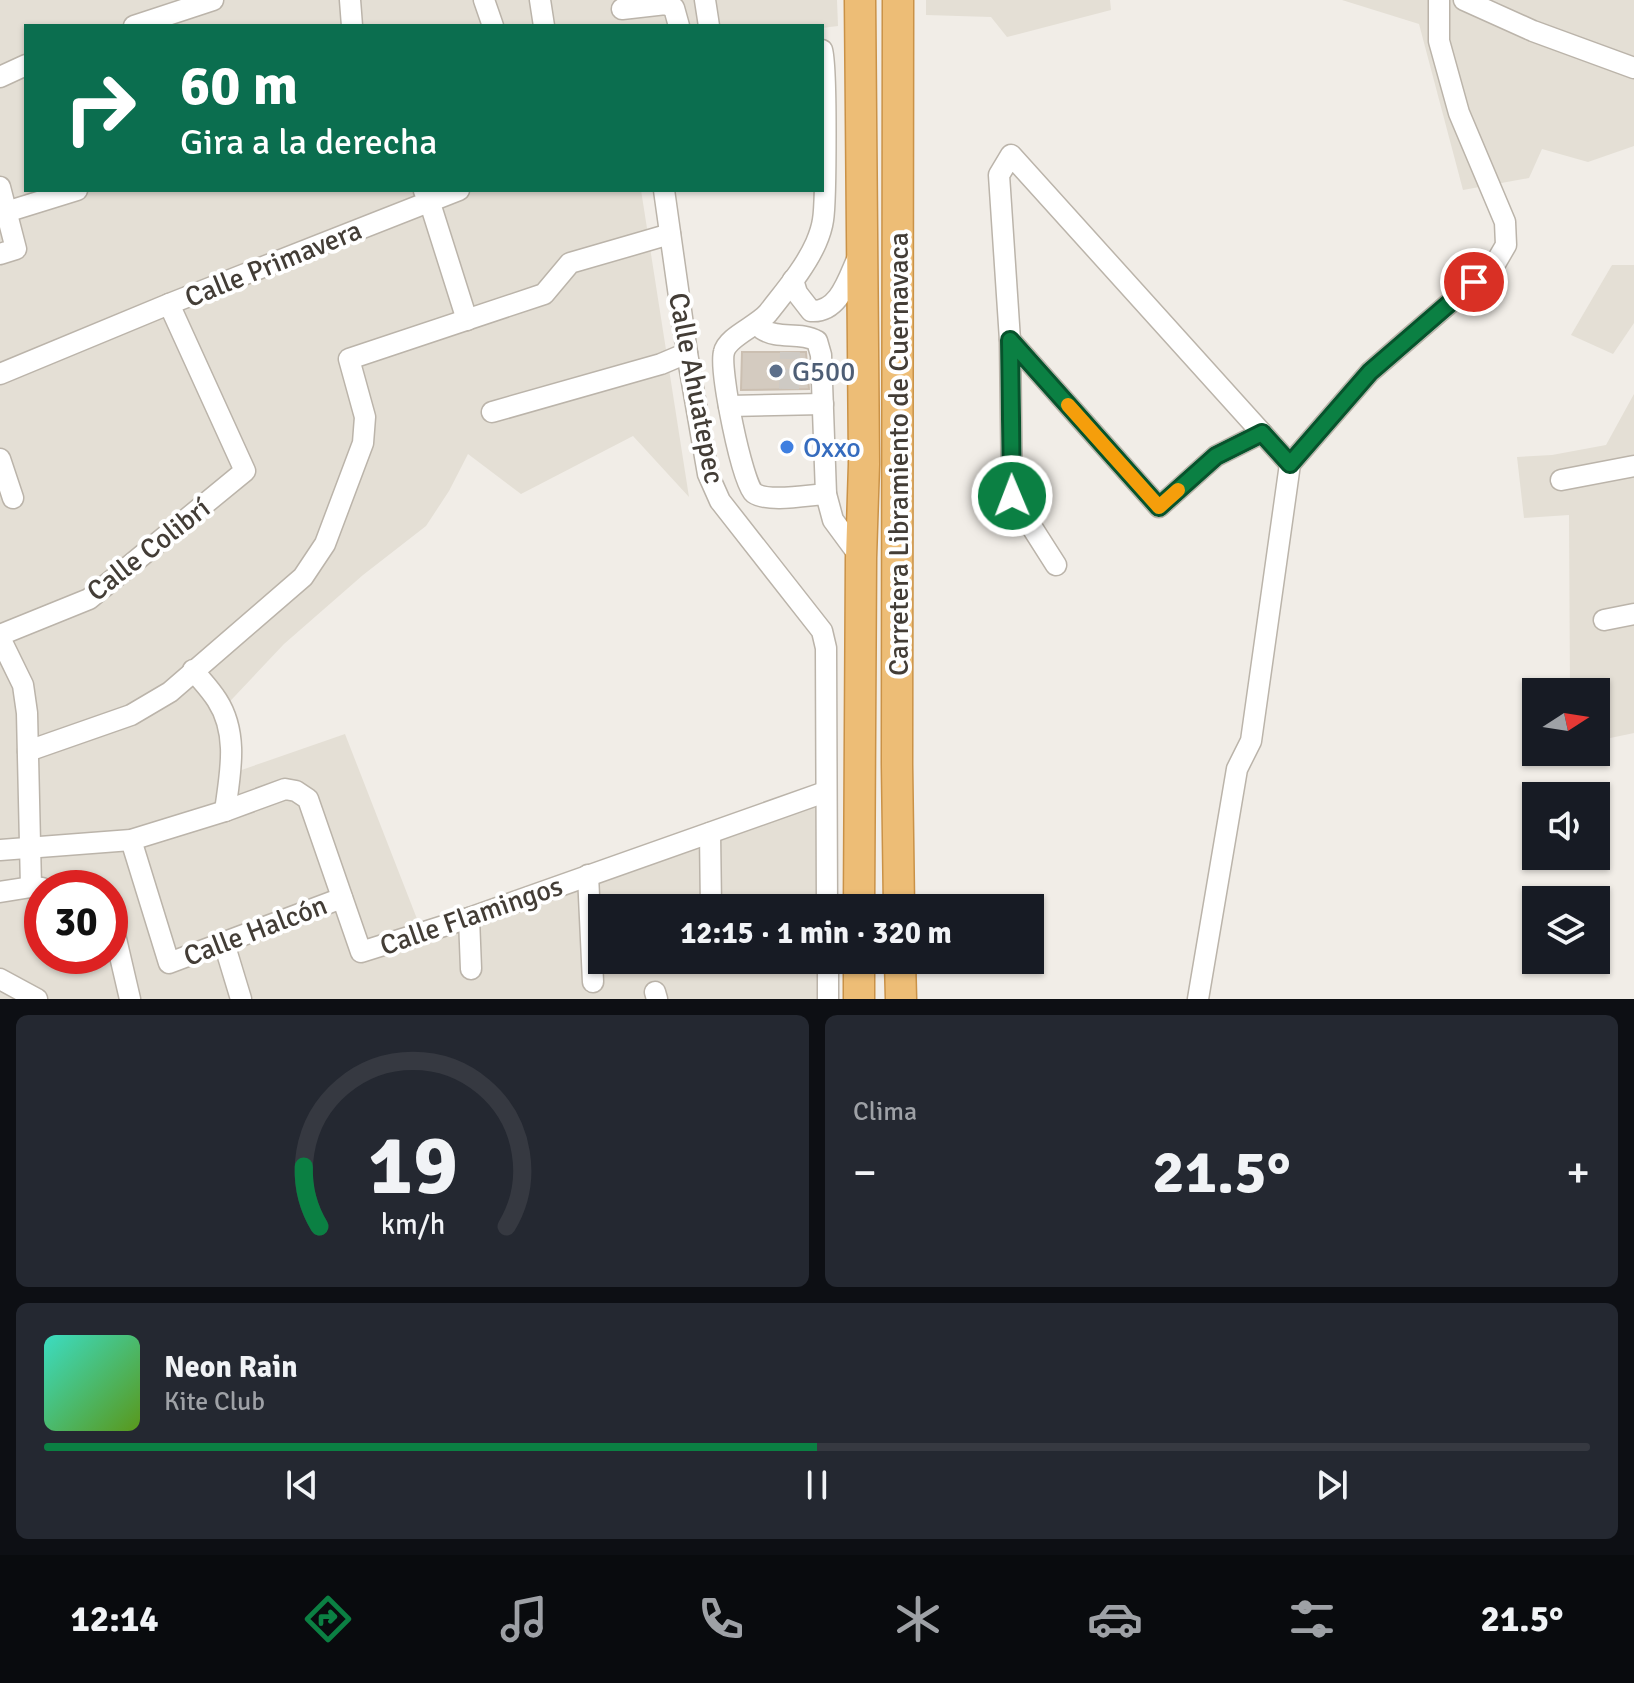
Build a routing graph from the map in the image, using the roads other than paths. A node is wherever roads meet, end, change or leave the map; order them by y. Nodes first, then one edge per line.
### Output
1 (213, 0) edge
2 (350, 0) edge
3 (484, 0) edge
4 (540, 0) edge
5 (705, 0) edge
6 (860, 0) edge
7 (898, 0) edge
8 (1439, 0) edge
9 (1464, 0) edge
10 (622, 9) dead end
11 (140, 24) edge
12 (352, 24) edge
13 (492, 24) edge
14 (544, 24) edge
15 (678, 24) edge
16 (709, 24) edge
17 (824, 53) edge
18 (24, 66) edge
19 (1634, 68) edge
20 (0, 77) edge
21 (824, 79) edge
22 (0, 187) edge
23 (71, 192) edge
24 (446, 192) edge
25 (664, 192) edge
26 (823, 192) edge
27 (426, 195) edge
28 (6, 212) junction
29 (670, 234) junction
30 (862, 249) junction
31 (0, 254) edge
32 (793, 280) junction
33 (169, 304) junction
34 (811, 311) junction
35 (467, 320) junction
36 (760, 322) junction
37 (1010, 340) junction
38 (792, 343) junction
39 (687, 353) junction
40 (0, 374) edge
41 (823, 404) junction
42 (729, 406) junction
43 (492, 412) dead end
44 (1262, 433) junction
45 (0, 459) edge
46 (1290, 464) junction
47 (1634, 466) edge
48 (245, 471) joint
49 (1561, 480) dead end
50 (826, 494) junction
51 (13, 498) dead end
52 (861, 558) junction
53 (1056, 565) dead end
54 (1634, 614) edge
55 (1604, 620) dead end
56 (0, 636) edge
57 (193, 670) junction
58 (28, 751) junction
59 (825, 792) junction
60 (225, 811) junction
61 (710, 833) junction
62 (131, 840) junction
63 (29, 846) junction
64 (0, 850) edge
65 (33, 870) edge
66 (588, 875) junction
67 (24, 889) edge
68 (0, 892) edge
69 (711, 894) edge
70 (827, 894) edge
71 (859, 894) edge
72 (899, 894) edge
73 (342, 898) junction
74 (469, 918) junction
75 (224, 943) junction
76 (471, 969) dead end
77 (124, 974) edge
78 (828, 974) edge
79 (859, 974) edge
80 (900, 974) edge
81 (0, 979) edge
82 (593, 982) dead end
83 (37, 999) edge
84 (130, 999) edge
85 (241, 999) edge
86 (828, 999) edge
87 (859, 999) edge
88 (901, 999) edge
89 (1198, 999) edge

1 - 11 street
2 - 12 street
3 - 13 street
4 - 14 street
5 - 16 street
6 - 30 highway, Carretera Libramiento de Cuernavaca
7 - 72 highway, Carretera Libramiento de Cuernavaca
8 - 46 street
9 - 19 street
10 - 15 street
17 - 21 street
18 - 20 street
22 - 28 street
23 - 28 street
24 - 27 street, Calle Primavera
25 - 29 street, Calle Ahuatepec
26 - 32 street
27 - 33 street, Calle Primavera
27 - 35 street
28 - 31 street
29 - 35 street
29 - 39 street, Calle Ahuatepec
30 - 34 street
30 - 52 highway, Carretera Libramiento de Cuernavaca
32 - 34 street
32 - 36 street
33 - 40 street
33 - 48 street, Calle Primavera
34 - 38 street
35 - 57 street
36 - 38 street
36 - 42 street
37 - 44 street
37 - 44 street
37 - 53 street
38 - 41 street
39 - 43 street
39 - 59 street, Calle Ahuatepec
41 - 42 street
41 - 50 street
42 - 50 street
44 - 46 street
45 - 51 street
46 - 89 street
47 - 49 street
48 - 56 street, Calle Colibrí
50 - 52 street
52 - 71 highway, Carretera Libramiento de Cuernavaca
54 - 55 street
56 - 58 street, Calle Colibrí
57 - 58 street
57 - 60 street
58 - 63 street, Calle Colibrí
59 - 61 street, Calle Flamingos
59 - 70 street
60 - 62 street, Calle Flamingos
60 - 73 street, Calle Flamingos
61 - 66 street, Calle Flamingos
61 - 69 street
62 - 63 street, Calle Flamingos
62 - 75 street, Calle Halcón
63 - 64 street, Calle Flamingos
63 - 65 street, Calle Colibrí
66 - 74 street, Calle Flamingos
66 - 82 street
67 - 68 street
73 - 74 street, Calle Flamingos
73 - 75 street, Calle Halcón
74 - 76 street
75 - 85 street
77 - 84 street
78 - 86 street
79 - 87 highway
80 - 88 highway
81 - 83 street

